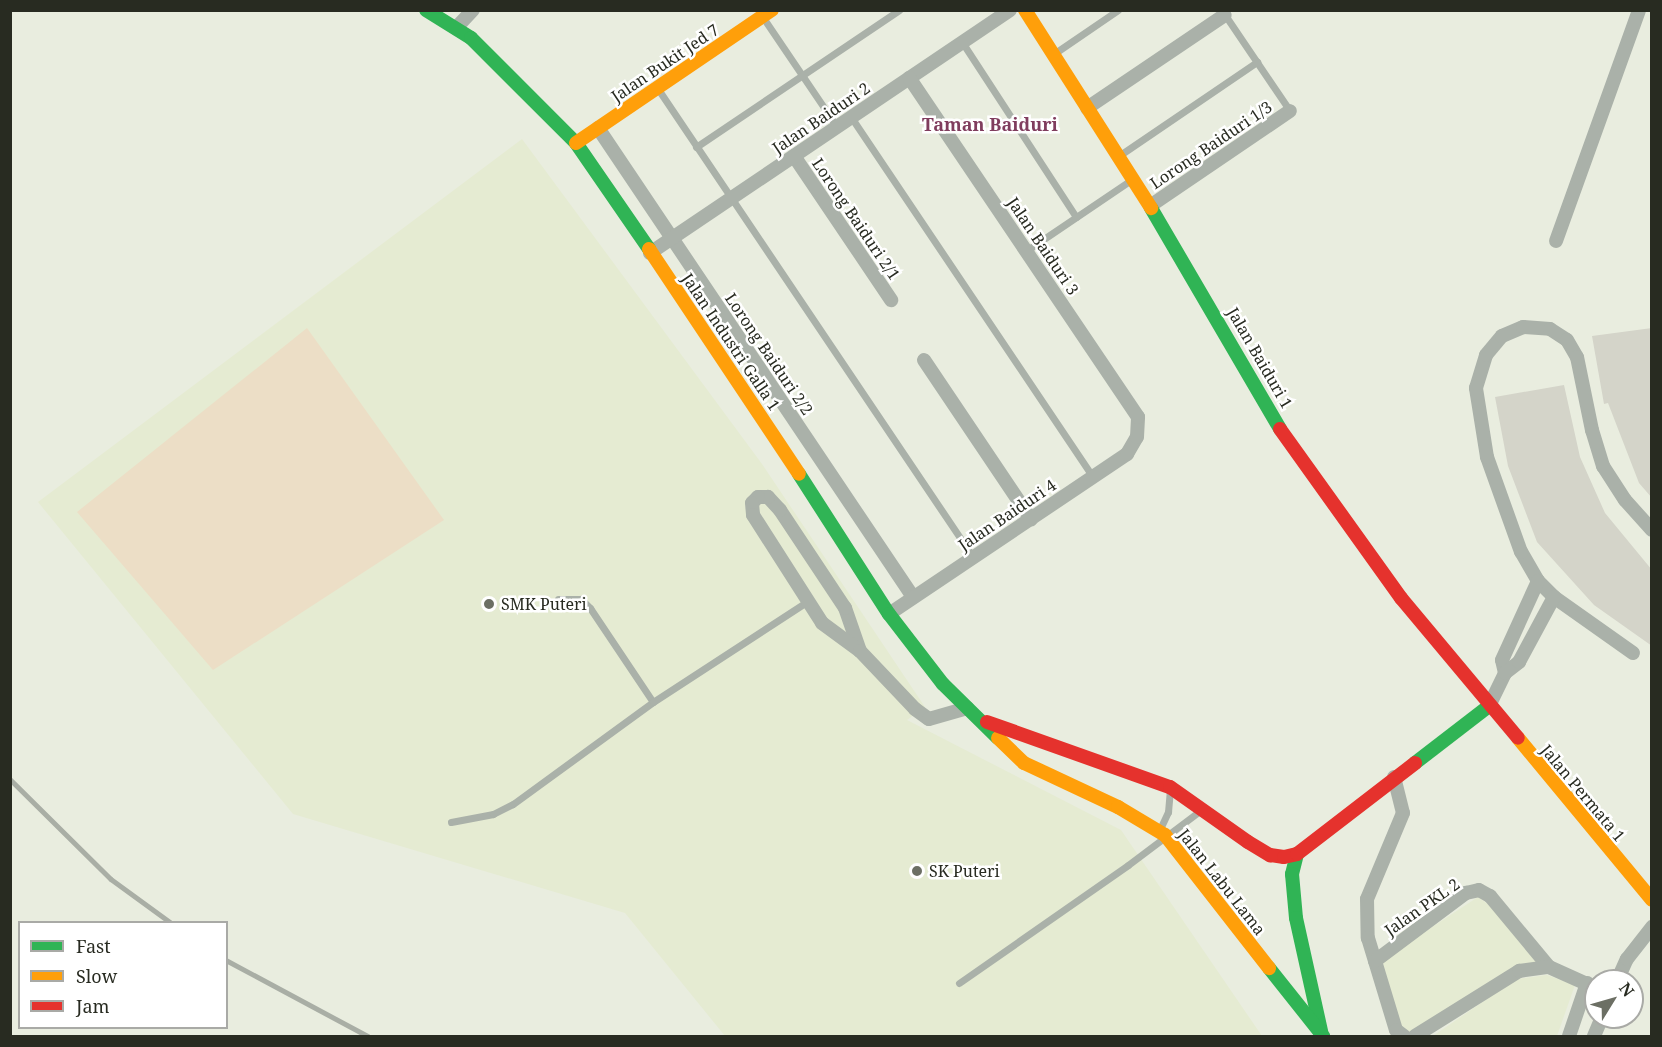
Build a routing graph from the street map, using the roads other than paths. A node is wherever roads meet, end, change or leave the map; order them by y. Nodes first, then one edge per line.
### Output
1 (426, 10) edge
2 (473, 10) edge
3 (899, 10) edge
4 (1010, 10) edge
5 (1025, 10) edge
6 (1118, 10) edge
7 (1639, 10) edge
8 (1223, 13) edge
9 (768, 14) edge
10 (456, 28) junction
11 (962, 42) junction
12 (1053, 54) junction
13 (1257, 62) junction
14 (802, 76) junction
15 (909, 78) junction
16 (657, 88) junction
17 (1088, 108) junction
18 (1290, 111) joint
19 (851, 117) junction
20 (837, 127) junction
21 (598, 128) junction
22 (576, 143) junction
23 (696, 147) junction
24 (794, 156) junction
25 (1118, 156) junction
26 (1133, 179) junction
27 (731, 198) junction
28 (1150, 206) junction
29 (1077, 217) junction
30 (671, 238) junction
31 (1556, 241) dead end
32 (1026, 251) junction
33 (650, 253) junction
34 (891, 300) dead end
35 (924, 360) dead end
36 (1137, 437) joint
37 (1093, 477) junction
38 (1030, 519) junction
39 (1652, 530) edge
40 (973, 557) junction
41 (1538, 581) junction
42 (913, 597) junction
43 (1554, 597) junction
44 (558, 599) dead end
45 (808, 601) junction
46 (889, 614) junction
47 (860, 651) junction
48 (1633, 653) dead end
49 (1504, 673) junction
50 (653, 702) junction
51 (1489, 706) junction
52 (967, 708) junction
53 (979, 720) junction
54 (1394, 777) junction
55 (1170, 787) junction
56 (1203, 808) junction
57 (451, 822) dead end
58 (1162, 833) junction
59 (1297, 854) junction
60 (1652, 900) edge
61 (1652, 927) edge
62 (1375, 961) junction
63 (1549, 966) junction
64 (1622, 969) edge
65 (1584, 981) edge
66 (959, 983) dead end
67 (1584, 1003) edge
68 (1322, 1036) edge
69 (1404, 1036) edge
70 (1415, 1036) edge
71 (1569, 1036) edge

1 - 10 main road, Jalan Industri Galla 1
2 - 10 street
3 - 14 lane
4 - 11 street, Jalan Baiduri 2
5 - 12 main road, Jalan Baiduri 1
6 - 12 lane
7 - 31 street
8 - 13 lane
8 - 17 street
9 - 14 lane
9 - 16 main road, Jalan Bukit Jed 7
10 - 22 main road, Jalan Industri Galla 1
11 - 15 street, Jalan Baiduri 2
11 - 29 lane
12 - 17 main road, Jalan Baiduri 1
13 - 18 lane
13 - 25 lane
14 - 20 lane
14 - 23 lane
15 - 19 street, Jalan Baiduri 2
15 - 32 street, Jalan Baiduri 3
16 - 21 main road, Jalan Bukit Jed 7
16 - 23 lane
17 - 25 main road, Jalan Baiduri 1
18 - 28 street, Lorong Baiduri 1/3
19 - 20 street, Jalan Baiduri 2
19 - 37 lane
20 - 24 street, Jalan Baiduri 2
21 - 22 main road, Jalan Bukit Jed 7
21 - 30 street, Lorong Baiduri 2/2
22 - 33 main road, Jalan Industri Galla 1
23 - 27 lane
24 - 27 street, Jalan Baiduri 2
24 - 34 street, Lorong Baiduri 2/1
25 - 26 main road, Jalan Baiduri 1
26 - 28 main road, Jalan Baiduri 1
26 - 29 lane
27 - 30 street, Jalan Baiduri 2
27 - 40 lane
28 - 51 main road, Jalan Baiduri 1
29 - 32 lane
30 - 33 street, Jalan Baiduri 2
30 - 42 street, Lorong Baiduri 2/2
32 - 36 street, Jalan Baiduri 3
33 - 46 main road, Jalan Industri Galla 1
35 - 38 street
36 - 37 street, Jalan Baiduri 4
37 - 38 street, Jalan Baiduri 4
38 - 40 street, Jalan Baiduri 4
39 - 41 street
40 - 42 street, Jalan Baiduri 4
41 - 43 street
41 - 49 street
42 - 46 street, Jalan Baiduri 4
43 - 48 street
43 - 49 street
44 - 50 lane
45 - 47 street
45 - 47 street
45 - 50 lane
46 - 52 main road, Jalan Industri Galla 1
47 - 52 street
49 - 51 street
50 - 57 lane
51 - 54 main road
51 - 60 main road, Jalan Permata 1
52 - 53 main road, Jalan Industri Galla 1
53 - 55 main road
53 - 58 main road, Jalan Labu Lama
54 - 59 main road
54 - 62 street
55 - 56 main road
55 - 58 lane
56 - 58 lane
56 - 59 main road
58 - 66 lane
58 - 68 main road, Jalan Labu Lama
59 - 68 main road
61 - 64 street
62 - 63 street, Jalan PKL 2
62 - 69 street
63 - 65 street, Jalan PKL 2
63 - 70 street
67 - 71 street

